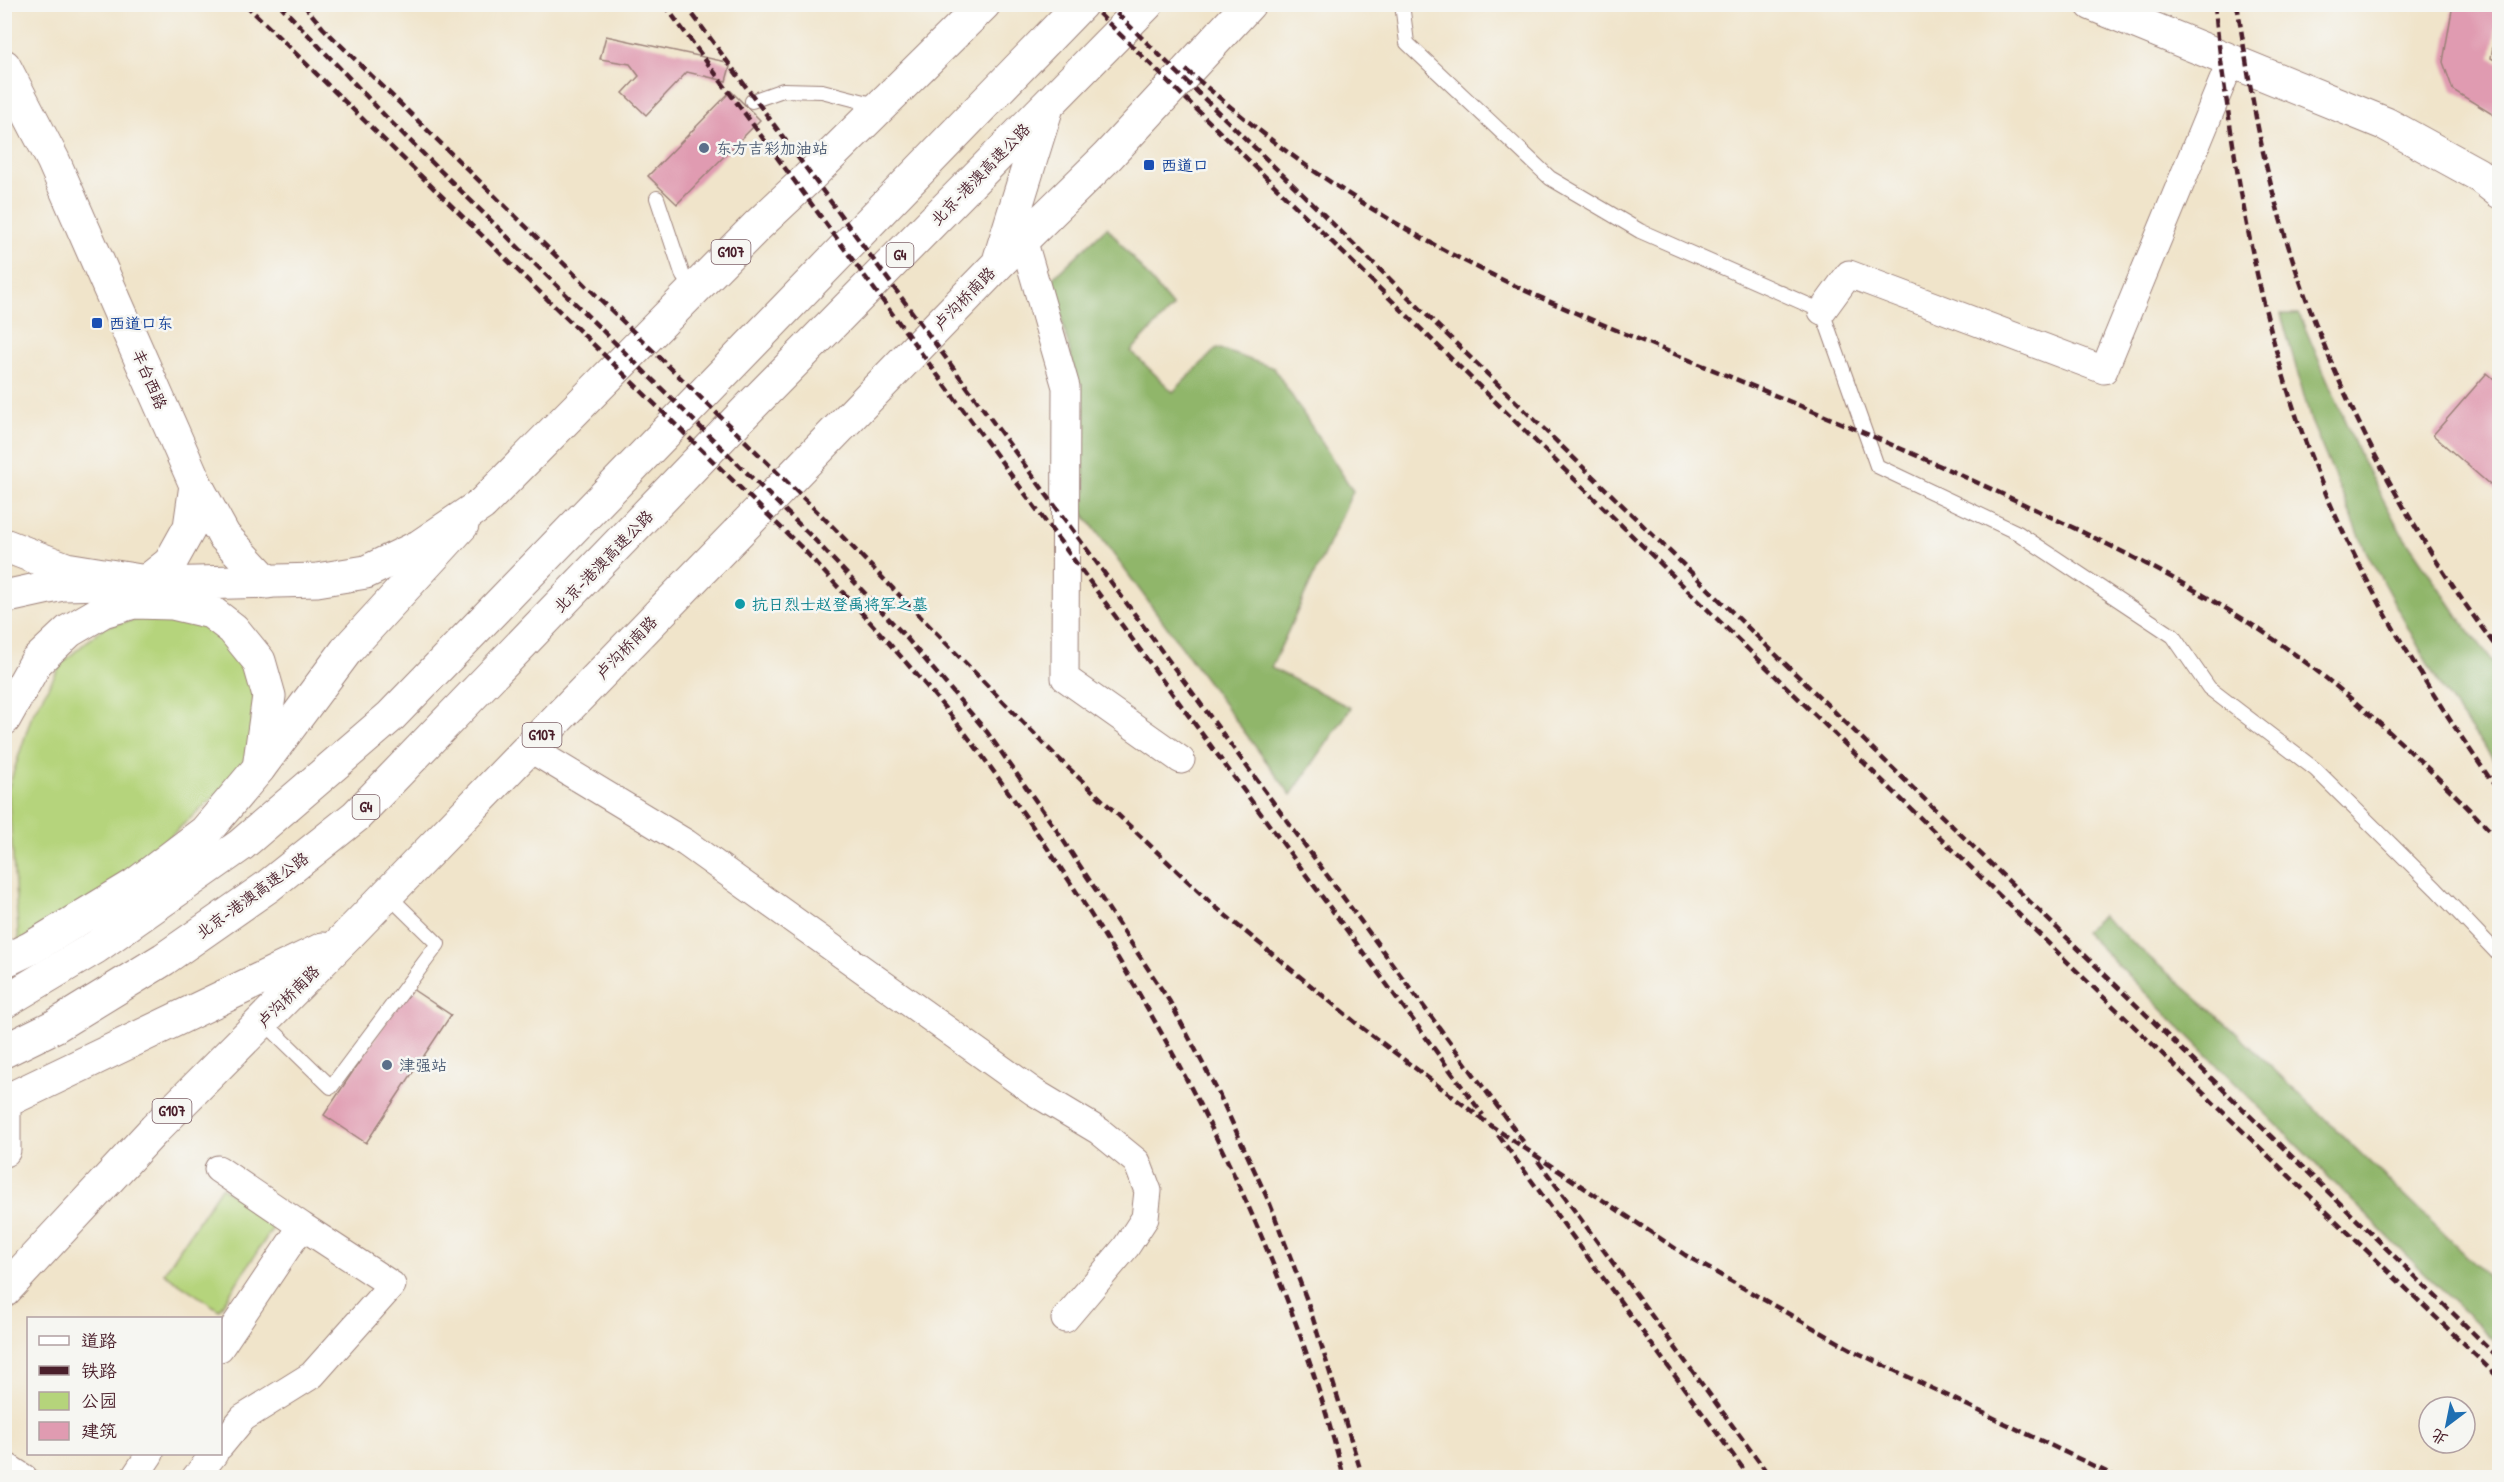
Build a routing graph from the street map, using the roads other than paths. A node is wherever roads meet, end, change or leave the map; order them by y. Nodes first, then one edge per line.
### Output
1 (984, 4) edge
2 (1081, 4) edge
3 (1147, 4) edge
4 (1249, 4) edge
5 (1402, 4) edge
6 (2092, 4) edge
7 (2231, 61) junction
8 (4, 66) edge
9 (752, 101) dead end
10 (1048, 105) junction
11 (880, 106) junction
12 (2499, 192) edge
13 (657, 198) dead end
14 (1023, 239) junction
15 (999, 263) junction
16 (693, 290) junction
17 (1822, 311) junction
18 (196, 485) junction
19 (482, 504) junction
20 (4, 544) edge
21 (146, 582) junction
22 (267, 582) junction
23 (4, 597) edge
24 (4, 719) edge
25 (529, 748) junction
26 (1181, 760) dead end
27 (259, 768) junction
28 (388, 895) junction
29 (346, 937) junction
30 (2499, 956) edge
31 (4, 961) edge
32 (4, 1002) edge
33 (263, 1021) junction
34 (4, 1051) edge
35 (5, 1125) edge
36 (218, 1169) dead end
37 (302, 1226) junction
38 (4, 1292) edge
39 (1065, 1319) dead end
40 (222, 1345) edge
41 (222, 1444) edge
42 (149, 1455) edge
43 (213, 1455) edge
44 (4, 1465) edge
45 (24, 1478) edge
46 (134, 1478) edge
47 (195, 1478) edge

1 - 11 main road, G107
2 - 32 main road
3 - 10 main road, 北京-港澳高速公路 / G4
4 - 14 main road, 卢沟桥南路 / G107
5 - 17 lane
6 - 7 main road
7 - 12 main road
7 - 17 street
8 - 18 main road, 丰台西路
9 - 11 lane
10 - 15 main road
10 - 34 main road, 北京-港澳高速公路 / G4
11 - 16 main road, G107
13 - 16 lane
14 - 15 main road, 卢沟桥南路 / G107
14 - 26 street
15 - 25 main road, 卢沟桥南路 / G107
16 - 19 main road, G107
17 - 30 lane
18 - 21 main road
18 - 22 main road, 丰台西路
19 - 22 main road, G107
19 - 27 main road
20 - 21 main road, G107
21 - 22 main road, G107
21 - 23 main road
24 - 27 main road
25 - 28 main road, 卢沟桥南路 / G107
25 - 39 street
27 - 31 main road
28 - 29 main road, 卢沟桥南路 / G107
28 - 33 lane
29 - 33 main road, 卢沟桥南路 / G107
29 - 35 main road
33 - 38 main road, 卢沟桥南路 / G107
36 - 37 street
37 - 40 street
37 - 41 street
42 - 46 street
43 - 47 street
44 - 45 street

